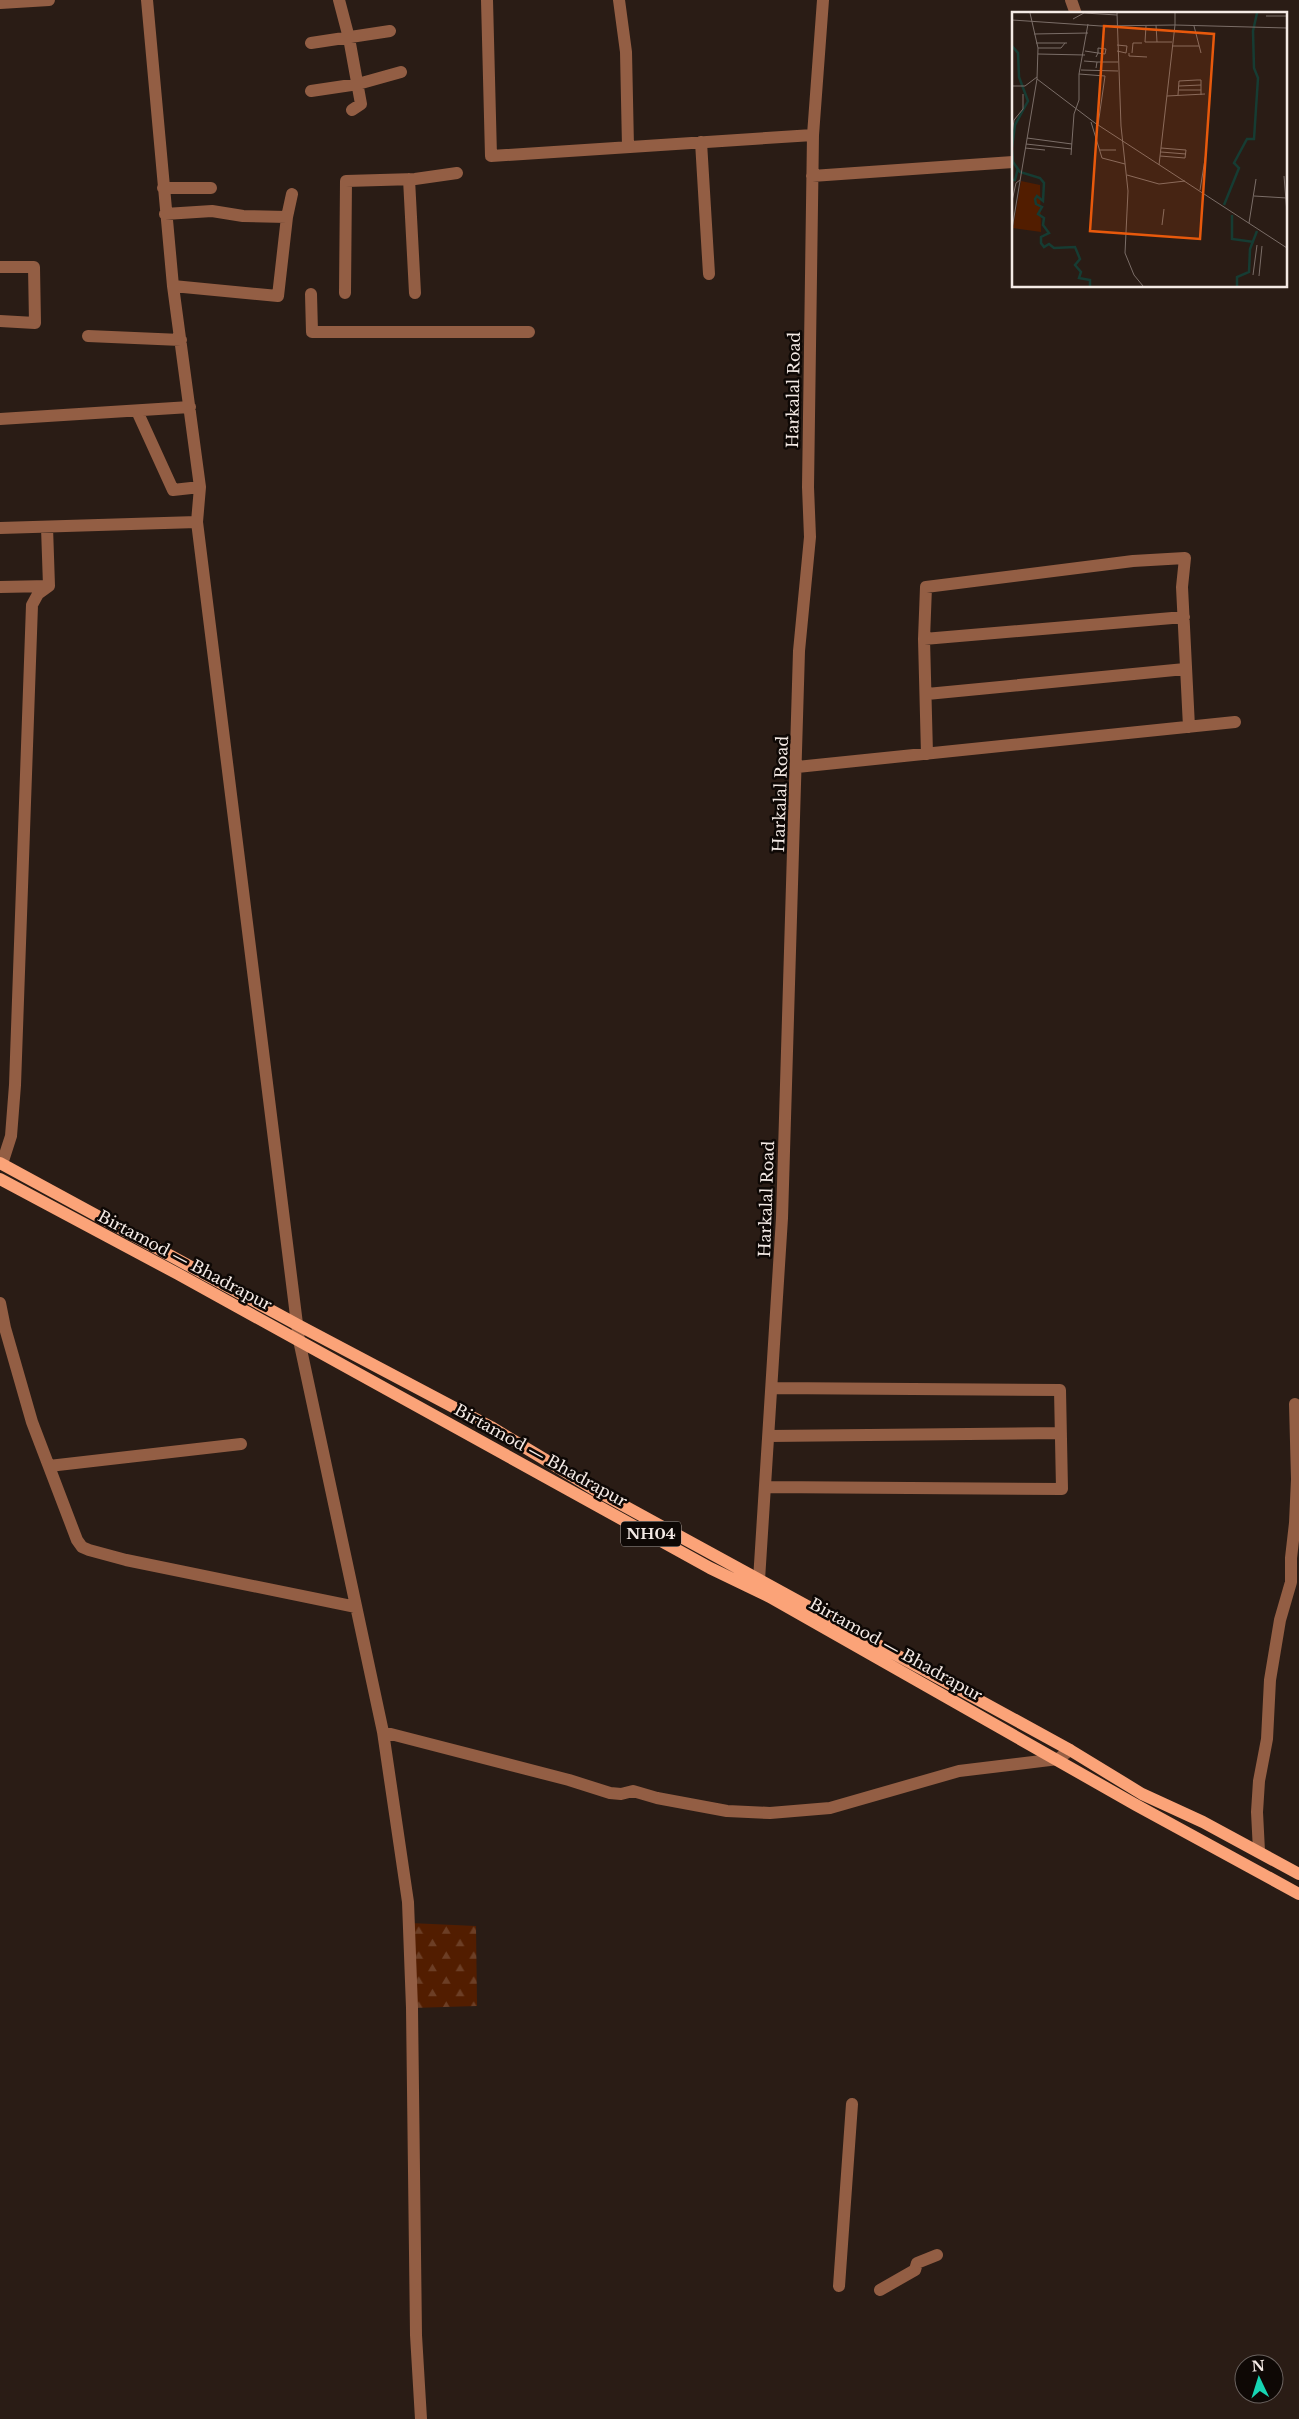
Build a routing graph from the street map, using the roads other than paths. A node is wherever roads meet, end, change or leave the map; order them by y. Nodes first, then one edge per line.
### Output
1 (49, 0) edge
2 (147, 0) edge
3 (339, 0) edge
4 (487, 0) edge
5 (619, 0) edge
6 (823, 0) edge
7 (1071, 0) edge
8 (0, 3) edge
9 (1075, 12) edge
10 (390, 32) dead end
11 (350, 38) junction
12 (311, 43) dead end
13 (402, 72) dead end
14 (358, 84) junction
15 (311, 91) dead end
16 (352, 110) dead end
17 (813, 135) junction
18 (701, 142) junction
19 (628, 147) junction
20 (1012, 162) edge
21 (457, 173) dead end
22 (812, 176) junction
23 (409, 179) junction
24 (163, 188) junction
25 (211, 188) dead end
26 (292, 194) dead end
27 (165, 214) junction
28 (287, 217) junction
29 (0, 267) edge
30 (709, 274) dead end
31 (173, 286) junction
32 (346, 293) dead end
33 (416, 293) dead end
34 (311, 294) dead end
35 (0, 321) edge
36 (529, 332) dead end
37 (88, 336) dead end
38 (181, 340) junction
39 (190, 407) junction
40 (137, 411) junction
41 (0, 419) edge
42 (200, 487) junction
43 (197, 522) junction
44 (47, 526) junction
45 (0, 528) edge
46 (49, 586) junction
47 (0, 587) edge
48 (1184, 617) junction
49 (924, 639) junction
50 (1185, 669) junction
51 (927, 694) junction
52 (1235, 722) dead end
53 (1189, 727) junction
54 (927, 754) junction
55 (797, 767) junction
56 (1, 1164) edge
57 (0, 1179) edge
58 (0, 1303) edge
59 (298, 1326) junction
60 (299, 1340) junction
61 (772, 1388) junction
62 (1294, 1404) dead end
63 (1061, 1433) junction
64 (769, 1436) junction
65 (241, 1444) dead end
66 (49, 1466) junction
67 (765, 1487) junction
68 (594, 1496) junction
69 (756, 1584) junction
70 (356, 1607) junction
71 (383, 1732) junction
72 (1070, 1750) junction
73 (1058, 1759) junction
74 (1259, 1851) junction
75 (1299, 1874) edge
76 (1299, 1894) edge
77 (852, 2104) dead end
78 (937, 2255) dead end
79 (839, 2286) dead end
80 (880, 2290) dead end
81 (421, 2419) edge

1 - 8 street
2 - 24 street
3 - 11 street
4 - 19 street
5 - 19 street
6 - 17 street, Harkalal Road
7 - 9 street
10 - 11 street
11 - 12 street
11 - 14 street
13 - 14 street
14 - 15 street
14 - 16 street
17 - 18 street
17 - 22 street, Harkalal Road
18 - 19 street
18 - 30 street
20 - 22 street
21 - 23 street
22 - 55 street, Harkalal Road
23 - 32 street
23 - 33 street
24 - 25 street
24 - 27 street
26 - 28 street
27 - 28 street
27 - 31 street
28 - 31 street
29 - 35 street
31 - 38 street
34 - 36 street
37 - 38 street
38 - 39 street
39 - 40 street
39 - 42 street
40 - 41 street
40 - 42 street
42 - 43 street
43 - 44 street
43 - 59 street
44 - 45 street
44 - 46 street
46 - 47 street
46 - 56 street
48 - 49 street
48 - 49 street
48 - 50 street
49 - 51 street
50 - 51 street
50 - 53 street
51 - 54 street
52 - 53 street
53 - 54 street
54 - 55 street
55 - 61 street, Harkalal Road
56 - 59 main road, Birtamod — Bhadrapur / NH04
57 - 60 main road, Birtamod — Bhadrapur / NH04
58 - 66 street
59 - 60 street
59 - 68 main road, Birtamod — Bhadrapur / NH04
60 - 68 main road, Birtamod — Bhadrapur / NH04
60 - 70 street
61 - 63 street
61 - 64 street, Harkalal Road
62 - 74 street
63 - 64 street
63 - 67 street
64 - 67 street, Harkalal Road
65 - 66 street
66 - 70 street
67 - 69 street, Harkalal Road
68 - 69 main road, Birtamod — Bhadrapur / NH04
69 - 72 main road, Birtamod — Bhadrapur / NH04
69 - 73 main road, Birtamod — Bhadrapur / NH04
70 - 71 street
71 - 73 street
71 - 81 street
72 - 73 street
72 - 74 main road, Birtamod — Bhadrapur / NH04
73 - 76 main road, Birtamod — Bhadrapur / NH04
74 - 75 main road, Birtamod — Bhadrapur / NH04
77 - 79 street
78 - 80 street

